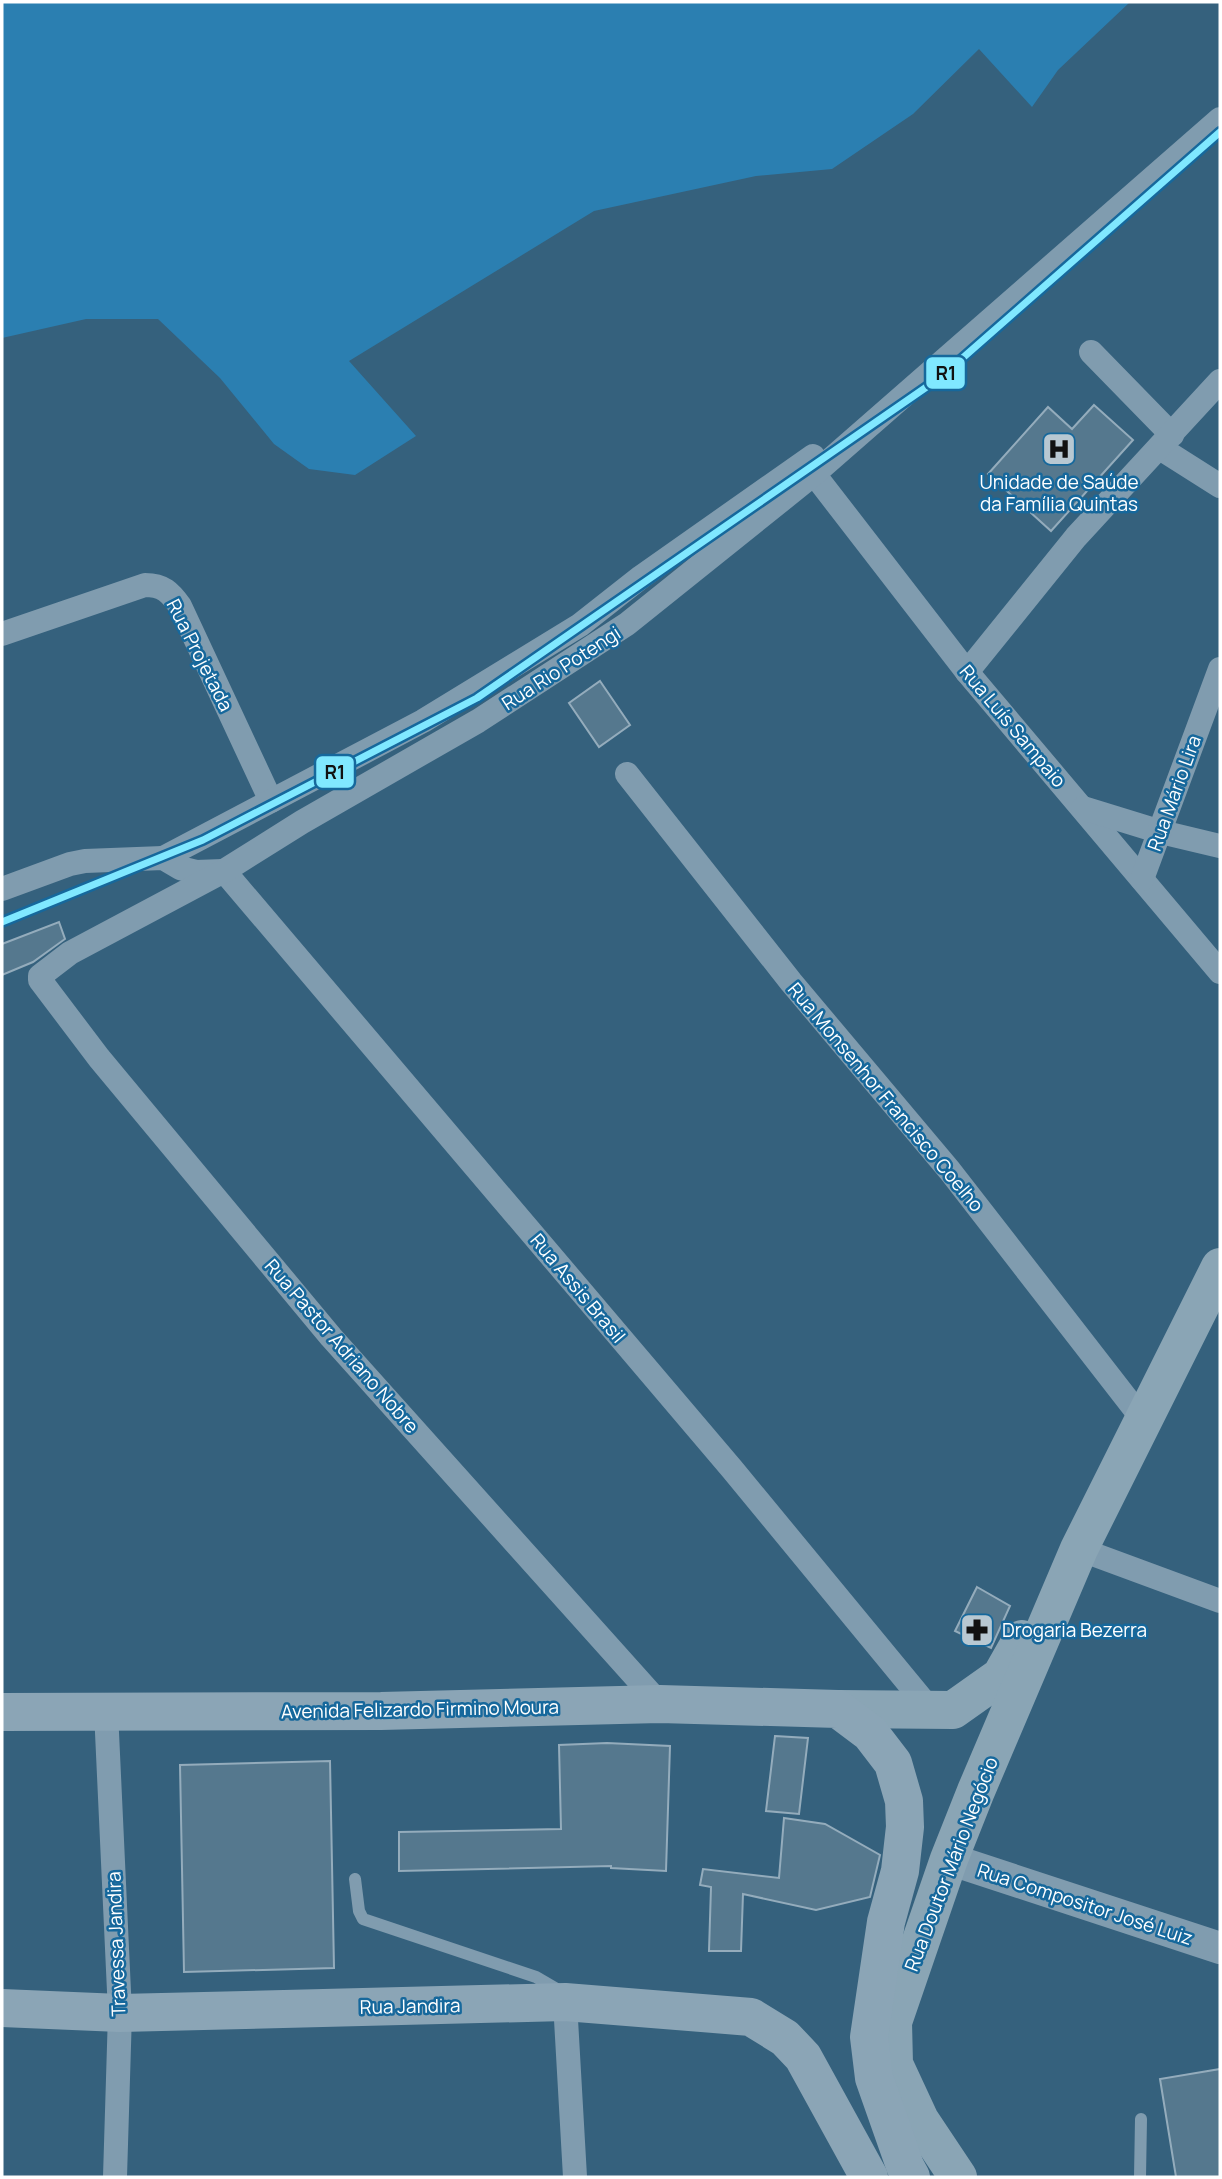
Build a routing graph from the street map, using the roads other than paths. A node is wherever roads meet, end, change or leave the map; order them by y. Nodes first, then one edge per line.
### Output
1 (1220, 119) edge
2 (1091, 352) dead end
3 (1220, 381) edge
4 (871, 425) junction
5 (1166, 441) junction
6 (814, 474) junction
7 (1220, 486) edge
8 (2, 634) edge
9 (1220, 668) edge
10 (967, 672) junction
11 (627, 774) dead end
12 (271, 801) junction
13 (1082, 808) junction
14 (1161, 832) junction
15 (1220, 846) edge
16 (163, 858) junction
17 (224, 871) junction
18 (1143, 879) junction
19 (2, 889) edge
20 (1220, 972) edge
21 (40, 976) joint
22 (1220, 1267) edge
23 (1144, 1421) junction
24 (1079, 1549) junction
25 (1220, 1601) edge
26 (660, 1704) junction
27 (838, 1709) junction
28 (929, 1709) junction
29 (106, 1711) junction
30 (2, 1712) edge
31 (949, 1859) junction
32 (355, 1879) dead end
33 (1220, 1948) edge
34 (565, 2002) junction
35 (2, 2008) edge
36 (120, 2012) junction
37 (874, 2078) junction
38 (1141, 2119) dead end
39 (116, 2177) edge
40 (575, 2177) edge
41 (869, 2177) edge
42 (911, 2177) edge
43 (934, 2177) edge
44 (958, 2177) edge
45 (1140, 2177) edge

1 - 4 street, Rua Rio Potengi
2 - 5 street
3 - 5 street
4 - 6 street, Rua Rio Potengi
4 - 12 street, Rua Rio Potengi
5 - 7 street
5 - 10 street
6 - 10 street, Rua Luís Sampaio
6 - 17 street, Rua Rio Potengi
8 - 12 street, Rua Projetada
9 - 14 street, Rua Mário Lira
10 - 13 street, Rua Luís Sampaio
11 - 23 street, Rua Monsenhor Francisco Coelho
12 - 16 street, Rua Rio Potengi
13 - 14 street
13 - 18 street, Rua Luís Sampaio
14 - 15 street
14 - 18 street, Rua Mário Lira
16 - 17 street, Rua Rio Potengi
16 - 19 street, Rua Rio Potengi
17 - 21 street, Rua Rio Potengi
17 - 28 street, Rua Assis Brasil
18 - 20 street, Rua Luís Sampaio
21 - 26 street, Rua Pastor Adriano Nobre
22 - 23 main road, Rua Doutor Mário Negócio
23 - 24 main road, Rua Doutor Mário Negócio
24 - 25 street
24 - 28 main road, Rua Doutor Mário Negócio
24 - 31 main road, Rua Doutor Mário Negócio
26 - 27 highway, Avenida Felizardo Firmino Moura
26 - 29 highway, Avenida Felizardo Firmino Moura
27 - 28 main road, Rua Doutor Mário Negócio
27 - 37 highway, Rua Doutor Mário Negócio
29 - 30 highway, Avenida Felizardo Firmino Moura
29 - 36 street, Travessa Jandira
31 - 33 street, Rua Compositor José Luiz
31 - 44 main road, Rua Doutor Mário Negócio
32 - 34 lane
34 - 36 highway, Rua Jandira
34 - 40 street
34 - 41 highway, Rua Jandira
35 - 36 highway, Rua Jandira
36 - 39 street, Travessa Jandira
37 - 42 highway, Rua Doutor Mário Negócio
37 - 43 highway
38 - 45 lane

